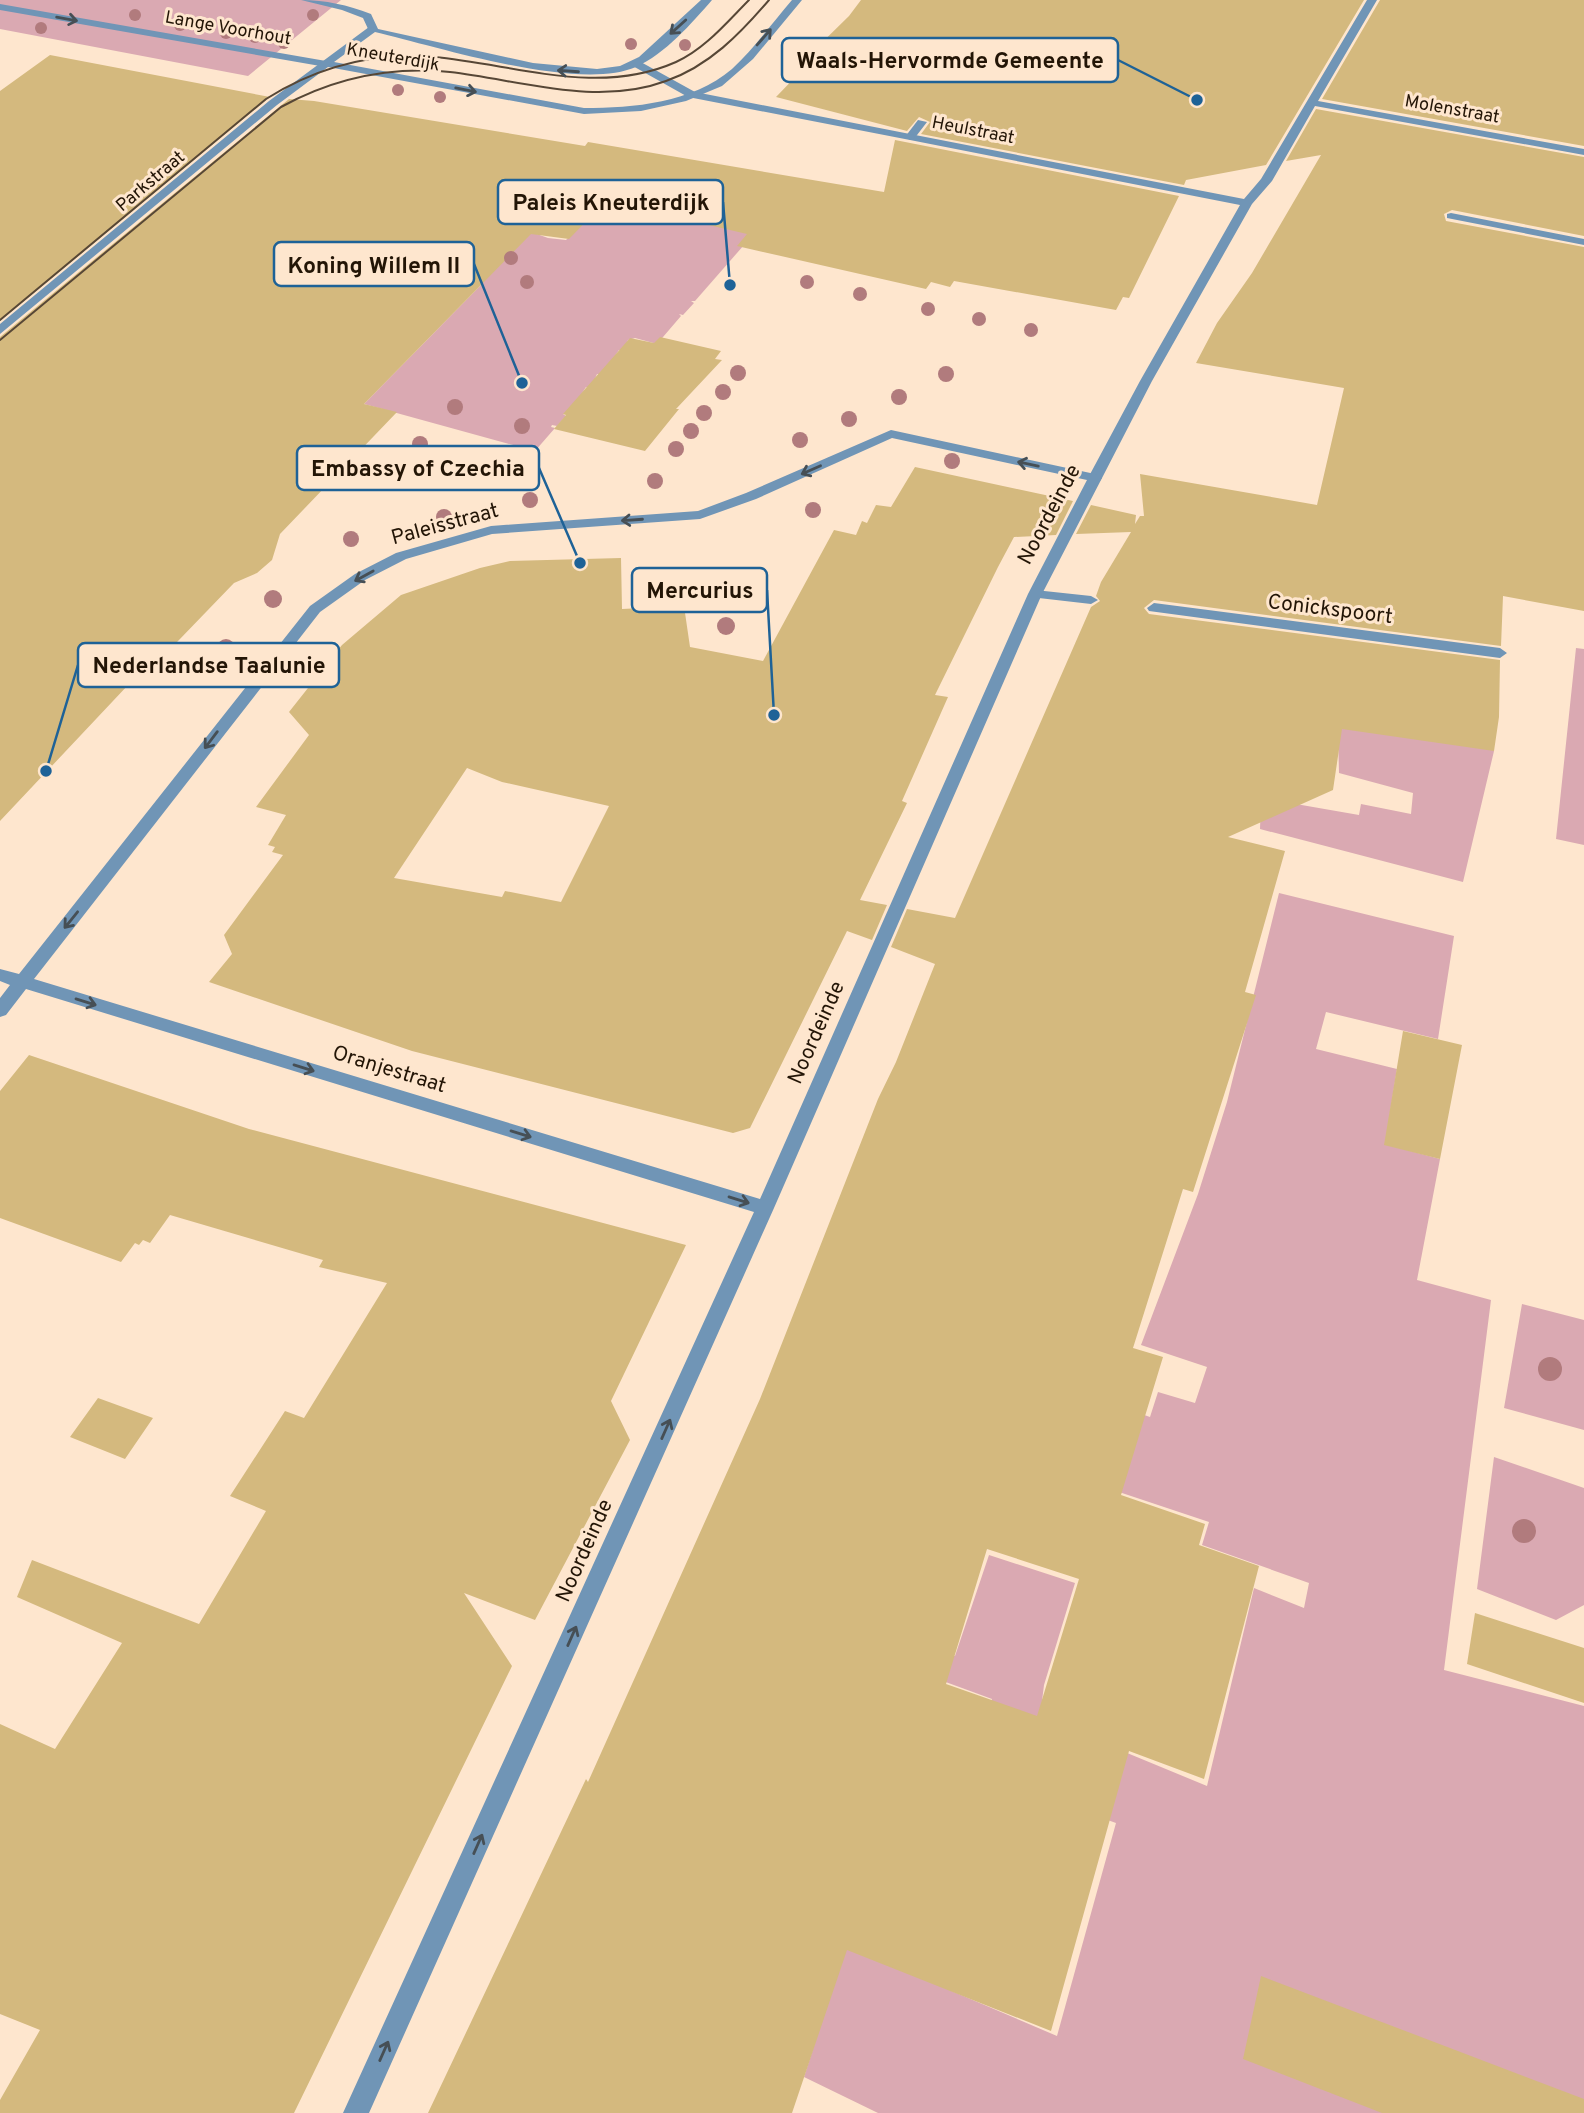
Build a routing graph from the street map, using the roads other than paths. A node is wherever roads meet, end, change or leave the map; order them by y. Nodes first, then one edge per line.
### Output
1 (306, 0) edge
2 (707, 0) edge
3 (797, 0) edge
4 (1372, 0) edge
5 (0, 7) edge
6 (373, 29) junction
7 (635, 63) junction
8 (326, 64) junction
9 (692, 95) junction
10 (1314, 103) junction
11 (922, 122) dead end
12 (909, 136) junction
13 (1584, 152) edge
14 (1247, 204) junction
15 (1451, 216) dead end
16 (1584, 243) edge
17 (0, 330) edge
18 (1095, 478) junction
19 (1035, 593) junction
20 (1091, 600) dead end
21 (1154, 608) dead end
22 (1500, 653) dead end
23 (0, 975) edge
24 (21, 982) junction
25 (0, 1010) edge
26 (765, 1208) junction
27 (356, 2113) edge

1 - 6 street
2 -> 7 street, Kneuterdijk
9 -> 3 street, Kneuterdijk
4 - 10 street, Noordeinde
5 -> 8 street, Lange Voorhout
7 -> 6 street, Kneuterdijk
6 - 8 street, Kneuterdijk
7 - 9 street
8 -> 9 street, Kneuterdijk
8 - 17 street, Parkstraat
9 - 12 street, Heulstraat
10 - 13 street, Molenstraat
10 - 14 street, Noordeinde
11 - 12 street
12 - 14 street, Heulstraat
14 - 18 street, Noordeinde
15 - 16 street
18 - 19 street, Noordeinde
18 -> 24 street, Paleisstraat
19 - 20 street
19 - 26 street, Noordeinde
21 - 22 street, Conickspoort
23 - 24 street, Oranjestraat
24 - 25 street, Paleisstraat
24 -> 26 street, Oranjestraat
27 -> 26 street, Noordeinde

